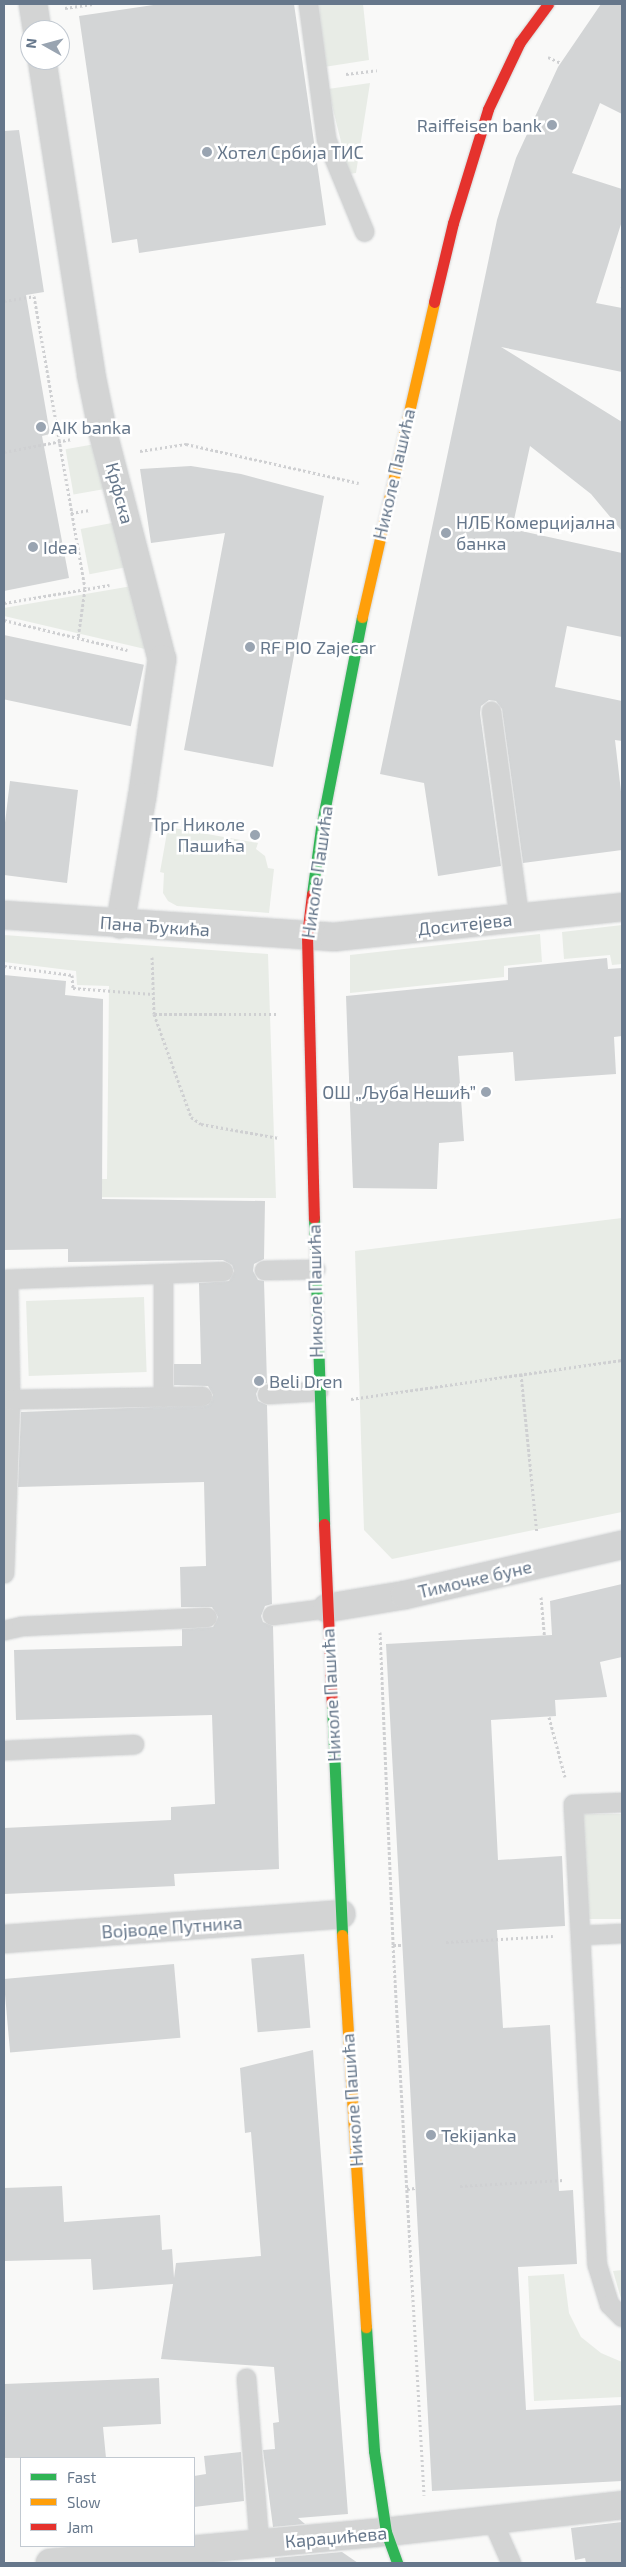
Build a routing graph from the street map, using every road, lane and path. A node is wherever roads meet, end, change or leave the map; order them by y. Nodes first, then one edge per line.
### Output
1 (33, 4) edge
2 (308, 4) edge
3 (548, 4) edge
4 (35, 20) edge
5 (44, 70) edge
6 (364, 231) dead end
7 (4, 301) edge
8 (58, 442) junction
9 (107, 445) junction
10 (4, 452) edge
11 (364, 484) dead end
12 (143, 580) junction
13 (85, 589) junction
14 (4, 603) edge
15 (4, 620) edge
16 (78, 638) junction
17 (162, 659) junction
18 (491, 711) dead end
19 (622, 907) edge
20 (4, 915) edge
21 (519, 918) junction
22 (120, 924) junction
23 (151, 926) junction
24 (307, 936) junction
25 (4, 966) edge
26 (153, 994) junction
27 (154, 1014) junction
28 (278, 1014) dead end
29 (284, 1139) dead end
30 (315, 1269) junction
31 (264, 1270) dead end
32 (222, 1271) dead end
33 (163, 1274) junction
34 (622, 1360) edge
35 (521, 1374) junction
36 (267, 1394) dead end
37 (202, 1396) dead end
38 (163, 1397) junction
39 (318, 1397) junction
40 (10, 1399) junction
41 (622, 1545) edge
42 (539, 1564) junction
43 (4, 1572) edge
44 (379, 1600) junction
45 (327, 1608) junction
46 (272, 1615) dead end
47 (208, 1617) dead end
48 (4, 1630) edge
49 (544, 1635) dead end
50 (549, 1717) dead end
51 (134, 1744) dead end
52 (4, 1750) edge
53 (622, 1802) edge
54 (573, 1804) junction
55 (341, 1914) junction
56 (622, 1933) edge
57 (580, 1935) junction
58 (4, 1939) edge
59 (446, 1942) dead end
60 (394, 1945) junction
61 (402, 1945) dead end
62 (591, 2179) junction
63 (460, 2186) dead end
64 (415, 2188) dead end
65 (407, 2189) junction
66 (622, 2317) edge
67 (246, 2378) dead end
68 (622, 2505) edge
69 (492, 2520) junction
70 (426, 2528) junction
71 (386, 2532) junction
72 (259, 2544) junction
73 (50, 2563) edge
74 (397, 2563) edge
75 (511, 2563) edge

1 - 4 street
2 - 6 lane
3 - 24 street, Николе Пашића
5 - 9 street, Крфска
7 - 8 path
8 - 9 path
8 - 10 path
8 - 13 path
9 - 11 path
9 - 12 street, Крфска
12 - 13 path
12 - 17 street, Крфска
13 - 14 path
13 - 16 path
15 - 16 path
16 - 17 path
17 - 22 street, Крфска
18 - 21 lane
19 - 21 street, Доситејева
20 - 22 street, Пана Ђукића
21 - 24 street, Доситејева
22 - 23 street, Пана Ђукића
23 - 24 street, Пана Ђукића
23 - 26 path
24 - 30 street, Николе Пашића
25 - 26 path
26 - 27 path
27 - 28 path
27 - 29 path
30 - 31 lane
30 - 39 street, Николе Пашића
32 - 33 lane
33 - 38 lane
33 - 40 lane
34 - 35 path
35 - 39 path
35 - 42 path
36 - 39 lane
37 - 38 lane
38 - 40 lane
39 - 45 street, Николе Пашића
40 - 43 lane
41 - 42 street, Тимочке буне
42 - 44 street, Тимочке буне
42 - 49 path
44 - 45 street, Тимочке буне
44 - 60 path
45 - 46 lane
45 - 55 street, Николе Пашића
47 - 48 lane
50 - 54 path
51 - 52 lane
53 - 54 lane
54 - 57 lane
55 - 58 street, Војводе Путника
55 - 71 street, Николе Пашића
56 - 57 lane
57 - 59 path
57 - 62 lane
60 - 61 path
60 - 65 path
62 - 63 path
62 - 66 lane
64 - 65 path
65 - 70 path
67 - 72 lane
68 - 69 street, Караџићева
69 - 70 street, Караџићева
69 - 75 lane
70 - 71 street, Караџићева
71 - 72 street, Караџићева
71 - 74 street, Николе Пашића
72 - 73 street, Караџићева

